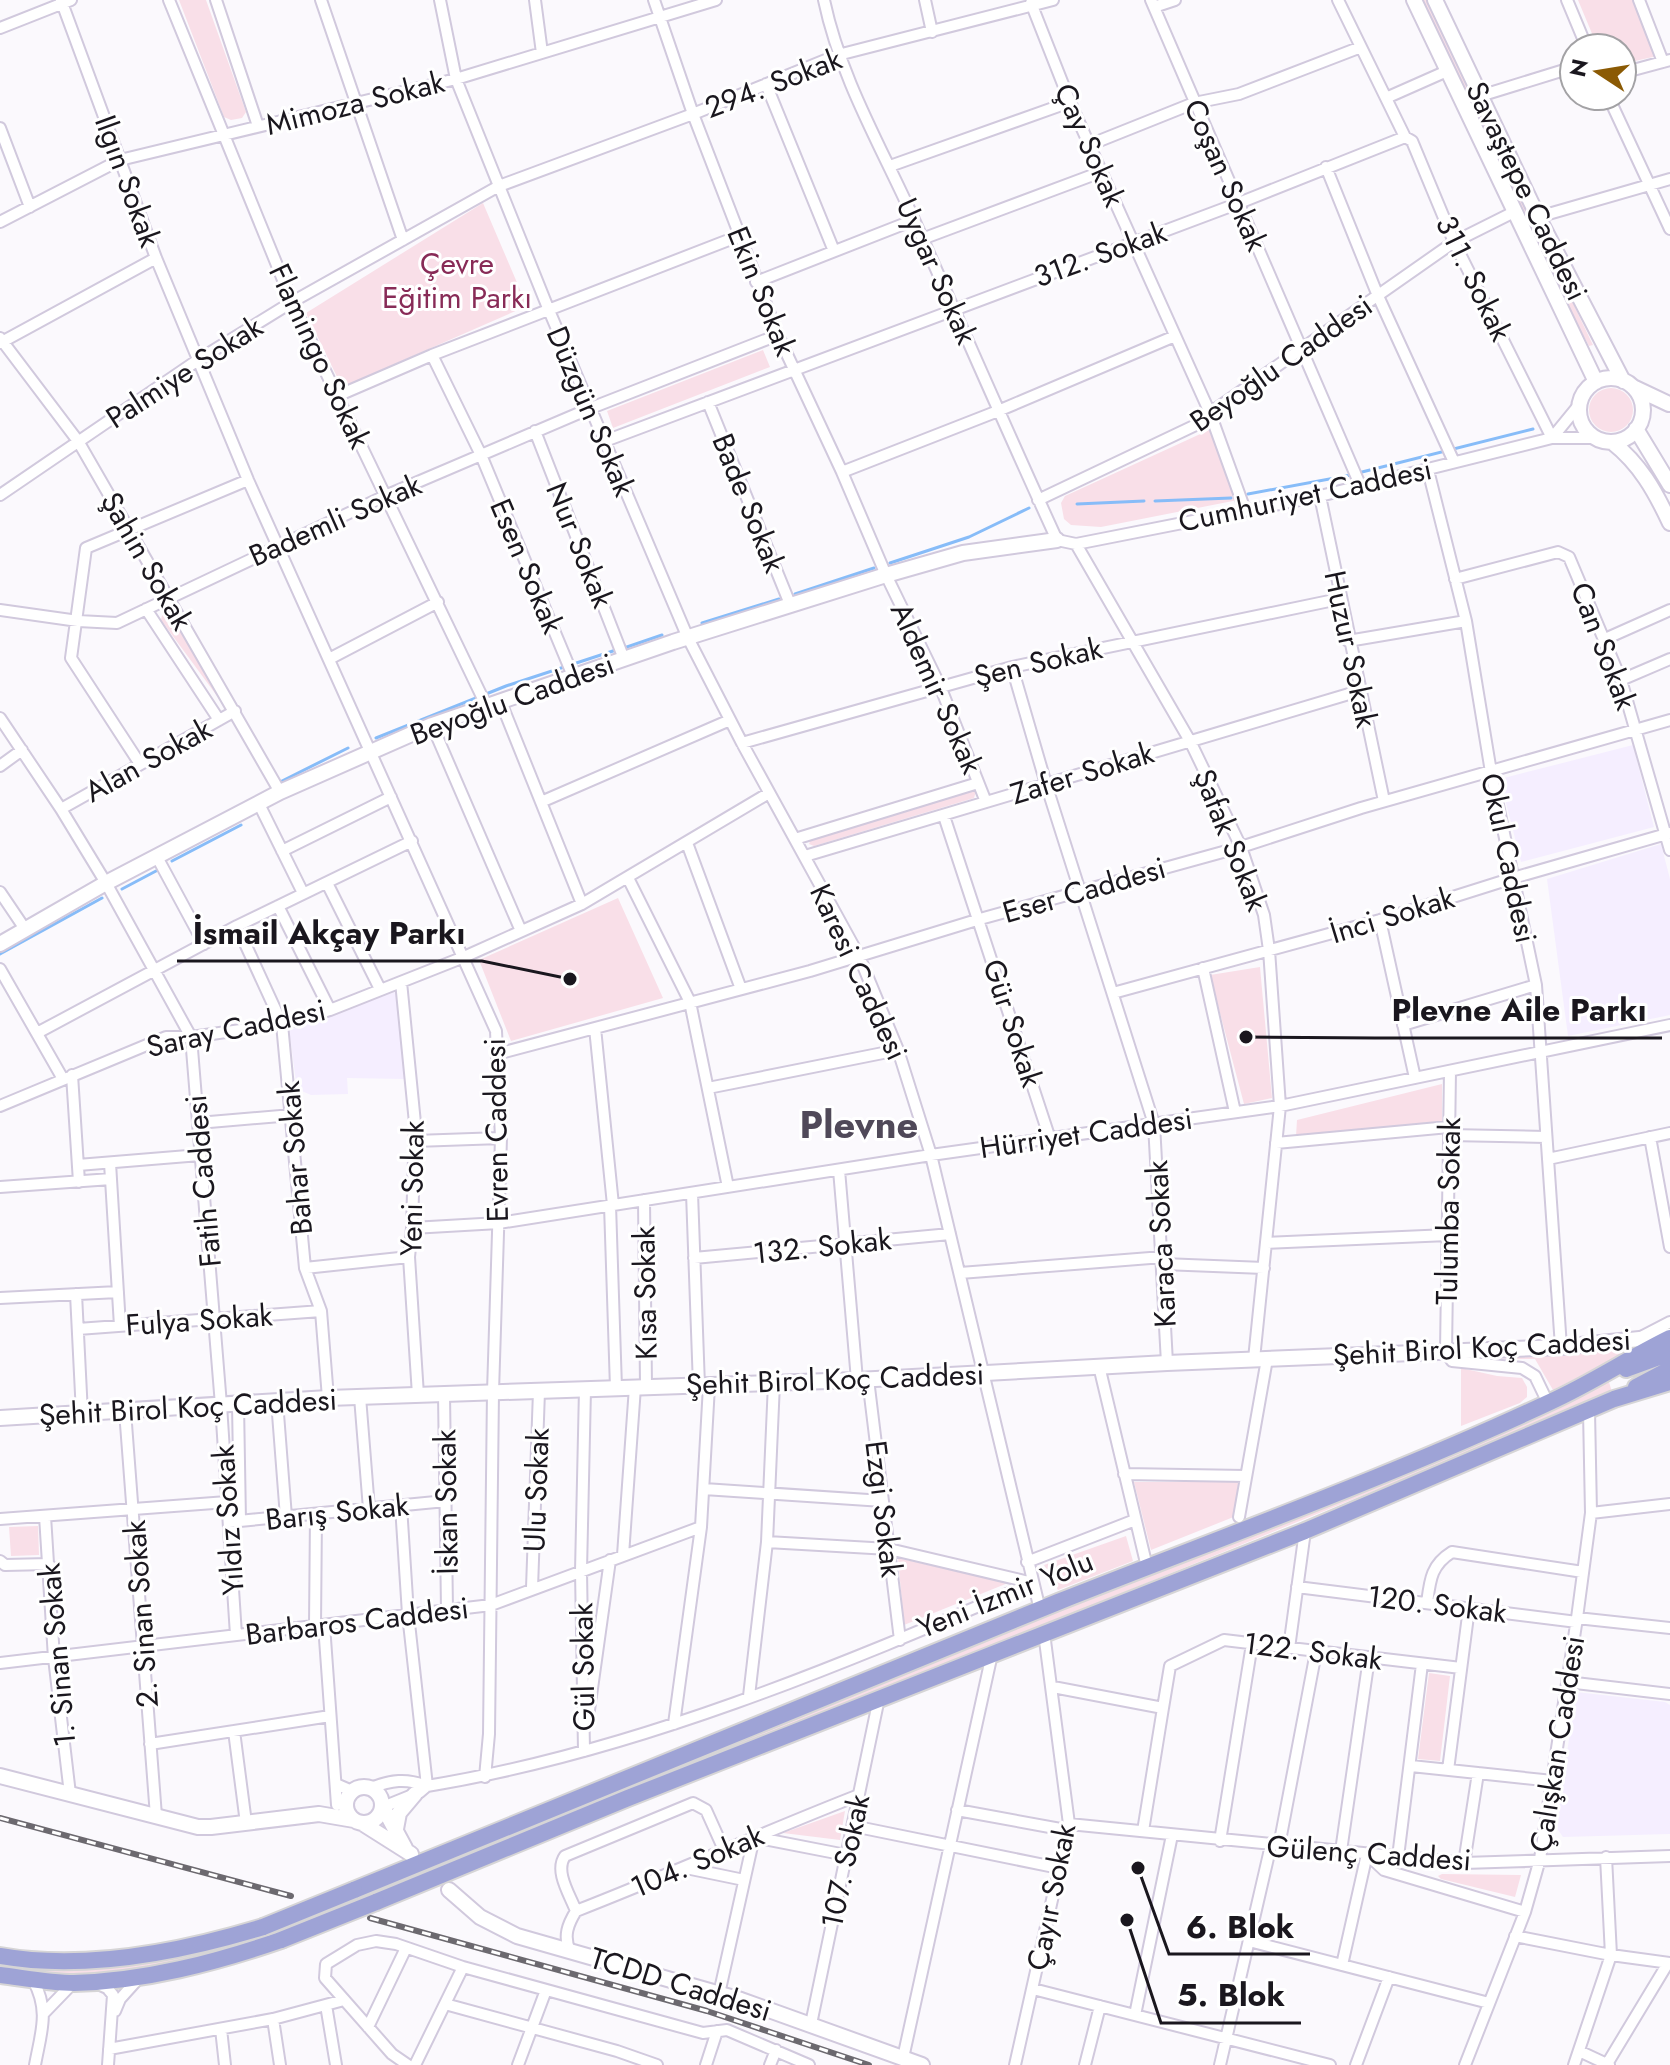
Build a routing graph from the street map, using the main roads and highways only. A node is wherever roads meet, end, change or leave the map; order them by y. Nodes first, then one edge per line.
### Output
1 (1414, 0) edge
2 (1435, 0) edge
3 (1596, 382) junction
4 (1627, 383) junction
5 (1669, 404) edge
6 (1638, 425) junction
7 (1612, 442) junction
8 (1670, 485) edge
9 (1670, 523) edge
10 (1057, 540) road end
11 (0, 944) edge
12 (1670, 1337) edge
13 (1666, 1367) edge
14 (1604, 1376) junction
15 (0, 1418) edge
16 (0, 1776) edge
17 (421, 1790) road end
18 (346, 1798) junction
19 (383, 1807) junction
20 (319, 1814) junction
21 (358, 1821) junction
22 (396, 1829) junction
23 (449, 1890) dead end
24 (0, 1956) edge
25 (0, 1975) edge
26 (922, 2065) edge

1 - 3 main road, Savaştepe Caddesi
2 - 4 main road, Savaştepe Caddesi
3 - 4 main road
3 - 7 main road
4 - 5 main road
4 - 6 main road
5 - 6 main road
6 - 7 main road
6 - 8 main road
7 - 9 main road
10 - 11 main road, Beyoğlu Caddesi
12 - 14 highway, Yeni İzmir Yolu
12 - 15 main road, Şehit Birol Koç Caddesi
13 - 14 highway
13 - 25 highway, Yeni İzmir Yolu, bridge
14 - 24 highway, Yeni İzmir Yolu, bridge
16 - 20 main road
17 - 22 main road
18 - 19 main road
18 - 20 main road
18 - 21 main road
19 - 21 main road
19 - 22 main road
20 - 21 main road
21 - 22 main road
23 - 26 main road, TCDD Caddesi

